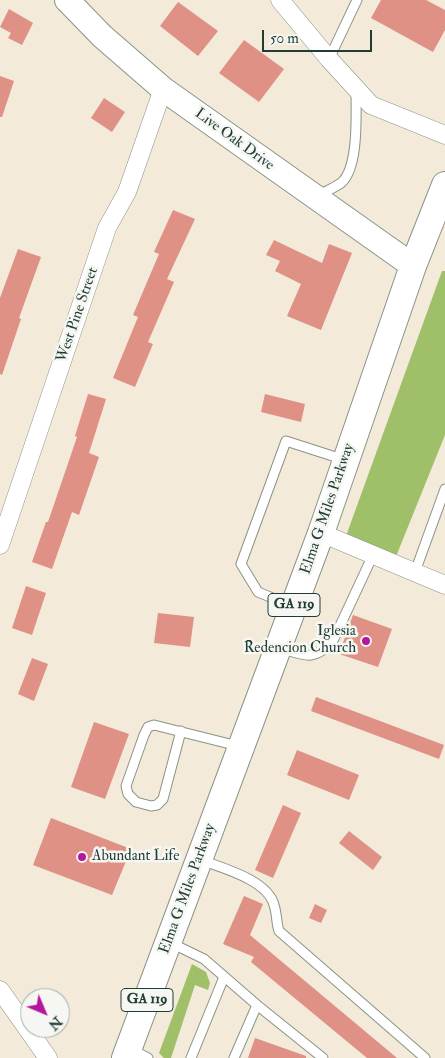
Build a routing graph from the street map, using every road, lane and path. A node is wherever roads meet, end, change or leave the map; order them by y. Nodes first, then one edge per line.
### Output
1 (67, 0) edge
2 (280, 0) edge
3 (357, 0) edge
4 (329, 59) junction
5 (163, 89) junction
6 (356, 89) junction
7 (445, 135) edge
8 (445, 184) edge
9 (314, 197) junction
10 (413, 266) junction
11 (345, 460) junction
12 (445, 489) edge
13 (321, 533) junction
14 (0, 544) edge
15 (373, 555) junction
16 (415, 572) junction
17 (445, 585) edge
18 (294, 607) junction
19 (278, 647) junction
20 (180, 731) junction
21 (241, 747) junction
22 (199, 859) junction
23 (168, 942) junction
24 (224, 977) junction
25 (0, 990) edge
26 (257, 1005) junction
27 (134, 1054) edge
28 (48, 1058) edge
29 (191, 1058) edge
30 (234, 1058) edge
31 (322, 1058) edge
32 (425, 1058) edge

1 - 5 street, Live Oak Drive
2 - 4 street
3 - 4 lane
4 - 6 street
5 - 9 street, Live Oak Drive
5 - 14 street, West Pine Street
6 - 7 street
6 - 9 lane
8 - 10 main road, Elma G Miles Parkway / GA 119
9 - 10 street, Live Oak Drive
10 - 11 main road, Elma G Miles Parkway / GA 119
11 - 13 main road, Elma G Miles Parkway / GA 119
11 - 18 lane
12 - 16 lane
13 - 15 street
13 - 18 main road, Elma G Miles Parkway / GA 119
15 - 16 street
15 - 19 lane
16 - 17 street
18 - 19 main road, Elma G Miles Parkway / GA 119
19 - 21 main road, Elma G Miles Parkway / GA 119
20 - 20 lane
20 - 21 lane
21 - 22 main road, Elma G Miles Parkway / GA 119
22 - 23 main road, Elma G Miles Parkway / GA 119
22 - 32 lane
23 - 24 lane
23 - 27 main road, Elma G Miles Parkway / GA 119
24 - 26 lane
24 - 29 lane
25 - 28 street
26 - 30 lane
26 - 31 lane

